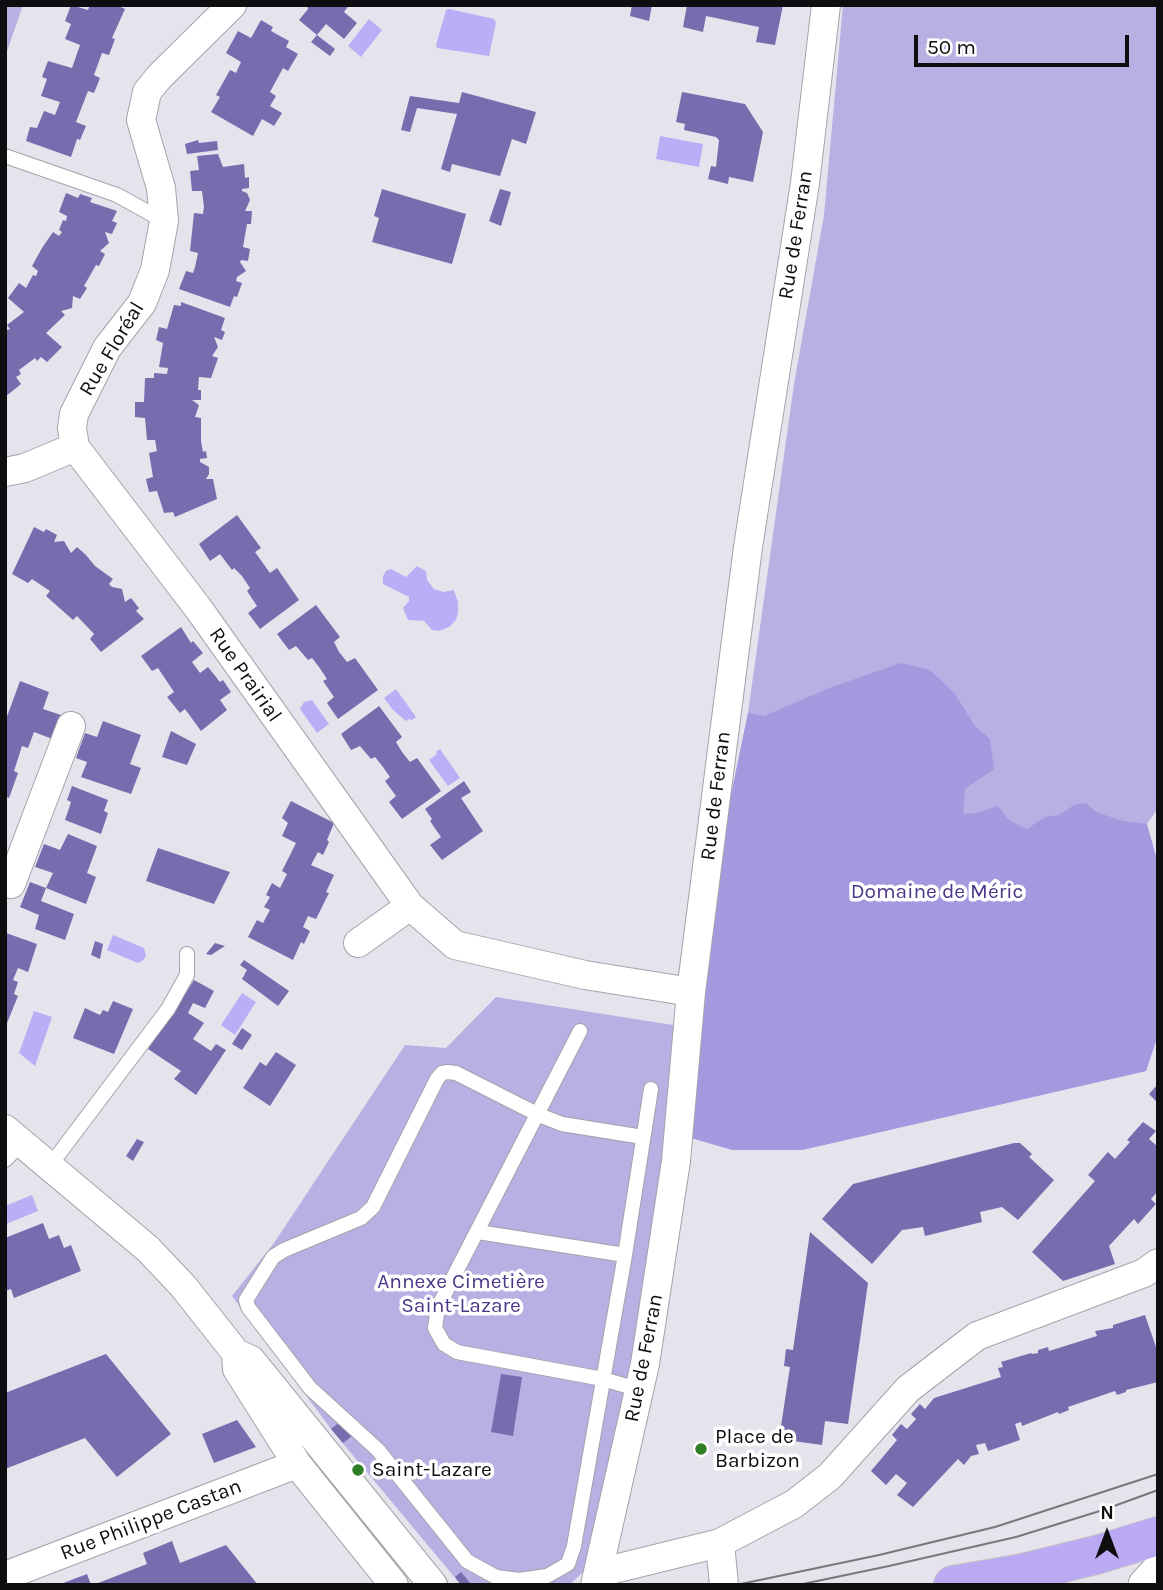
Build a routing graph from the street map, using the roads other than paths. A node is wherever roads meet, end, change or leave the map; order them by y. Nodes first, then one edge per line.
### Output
1 (232, 5) edge
2 (826, 5) edge
3 (5, 156) edge
4 (164, 220) junction
5 (75, 447) junction
6 (5, 472) edge
7 (71, 726) dead end
8 (14, 846) edge
9 (11, 884) dead end
10 (410, 906) junction
11 (358, 943) dead end
12 (187, 954) dead end
13 (691, 992) junction
14 (580, 1031) dead end
15 (651, 1089) dead end
16 (539, 1115) junction
17 (643, 1137) junction
18 (11, 1144) edge
19 (49, 1167) junction
20 (478, 1232) junction
21 (625, 1255) junction
22 (1158, 1263) edge
23 (236, 1353) junction
24 (603, 1379) junction
25 (639, 1390) junction
26 (297, 1464) junction
27 (1158, 1535) edge
28 (720, 1543) junction
29 (1158, 1560) edge
30 (1158, 1572) edge
31 (5, 1576) edge
32 (596, 1579) edge
33 (394, 1585) edge
34 (433, 1585) edge
35 (724, 1585) edge
36 (953, 1585) edge
37 (1078, 1585) edge
38 (1146, 1585) edge

1 - 4 street, Rue Floréal
2 - 13 street, Rue de Ferran
3 - 4 lane
4 - 5 street, Rue Floréal
5 - 6 street
5 - 10 street, Rue Prairial
7 - 8 street
8 - 9 street
10 - 11 street
10 - 13 street, Rue Prairial
12 - 19 lane
13 - 25 street, Rue de Ferran
14 - 16 lane
15 - 17 lane
16 - 17 lane
16 - 20 lane
16 - 24 lane
17 - 21 lane
18 - 19 street
19 - 23 street
20 - 21 lane
20 - 24 lane
21 - 24 lane
22 - 28 street
23 - 26 street
23 - 34 street
24 - 25 lane
25 - 32 street, Rue de Ferran
26 - 31 street, Rue Philippe Castan
26 - 33 street
27 - 36 main road
28 - 32 street
28 - 35 street
29 - 37 main road
30 - 38 street

